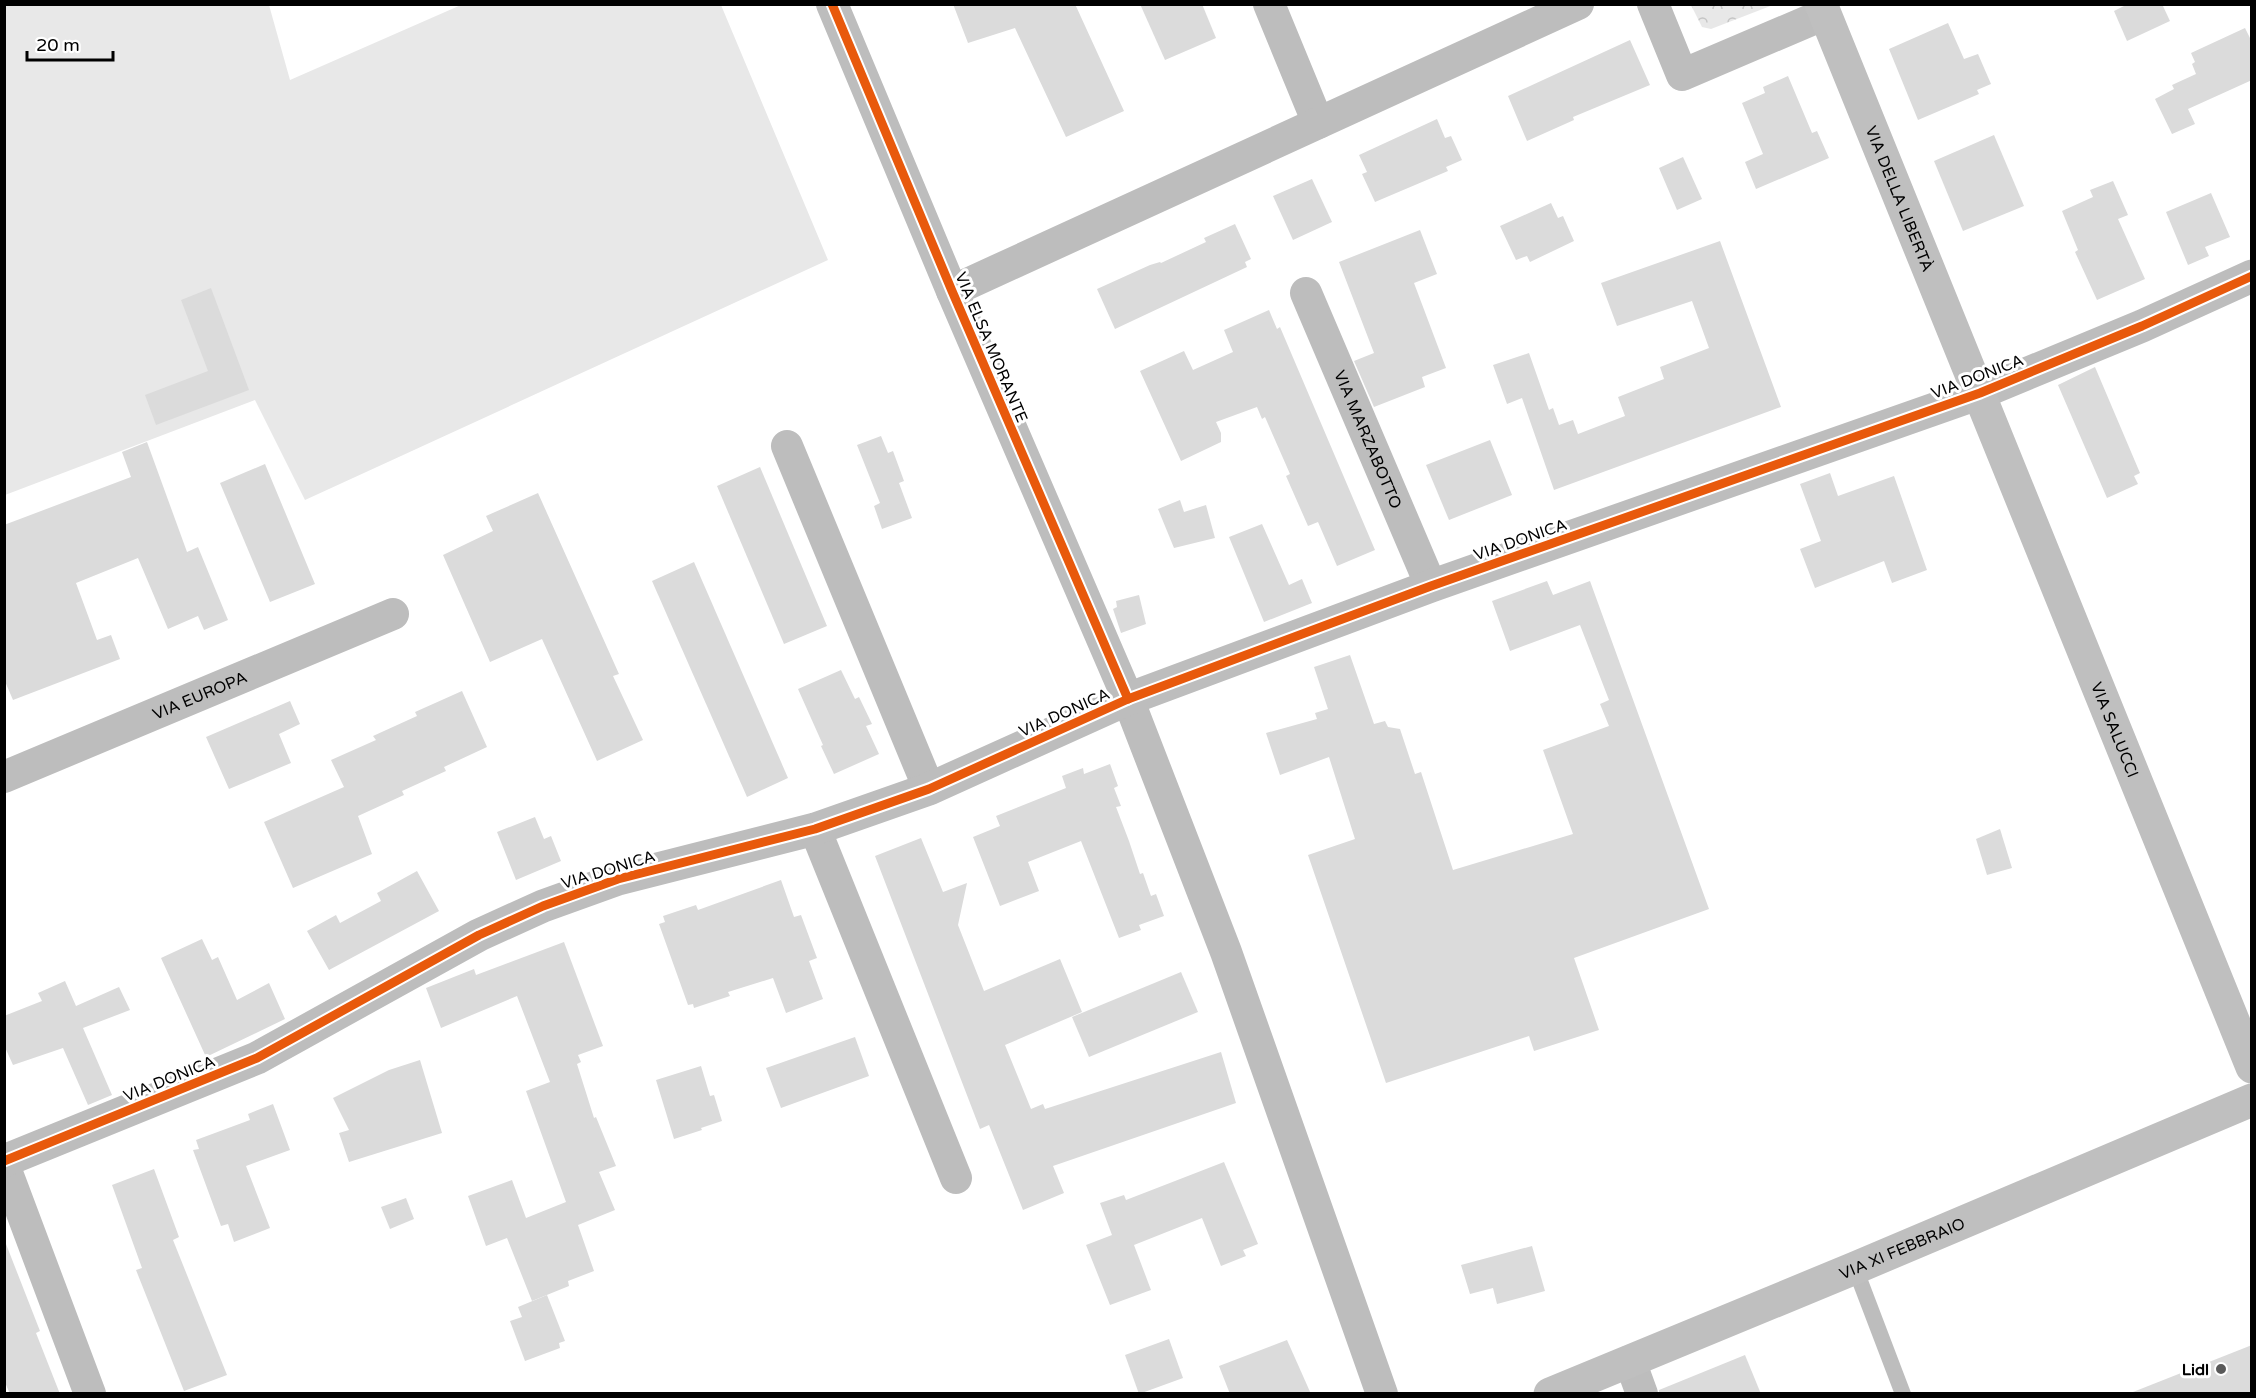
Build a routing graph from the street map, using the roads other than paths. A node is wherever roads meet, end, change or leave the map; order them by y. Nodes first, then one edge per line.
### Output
1 (832, 4) edge
2 (1269, 4) edge
3 (1578, 4) edge
4 (1653, 4) edge
5 (1823, 9) edge
6 (1318, 123) junction
7 (2252, 276) edge
8 (952, 291) junction
9 (1306, 293) dead end
10 (1980, 393) junction
11 (787, 446) dead end
12 (1431, 586) junction
13 (393, 614) dead end
14 (1128, 699) junction
15 (4, 777) edge
16 (929, 789) junction
17 (815, 830) junction
18 (2252, 1067) edge
19 (2252, 1100) edge
20 (4, 1163) edge
21 (956, 1178) dead end
22 (1855, 1268) junction
23 (1630, 1361) junction
24 (90, 1394) edge
25 (1382, 1394) edge
26 (1550, 1394) edge
27 (1642, 1394) edge
28 (1903, 1394) edge

1 - 8 street, VIA ELSA MORANTE
2 - 6 street
3 - 6 street
4 - 5 street
5 - 10 main road, VIA DELLA LIBERTÀ
6 - 8 street
7 - 10 street, VIA DONICA
8 - 14 street, VIA ELSA MORANTE
9 - 12 street, VIA MARZABOTTO
10 - 12 street, VIA DONICA
10 - 18 main road, VIA SALUCCI
11 - 16 street
12 - 14 street, VIA DONICA
13 - 15 street, VIA EUROPA
14 - 16 street, VIA DONICA
14 - 25 street, VIA ELSA MORANTE
16 - 17 street, VIA DONICA
17 - 20 street, VIA DONICA
17 - 21 street
19 - 22 main road, VIA XI FEBBRAIO
20 - 24 street
22 - 23 main road, VIA XI FEBBRAIO
22 - 28 lane
23 - 26 main road, VIA XI FEBBRAIO
23 - 27 street

